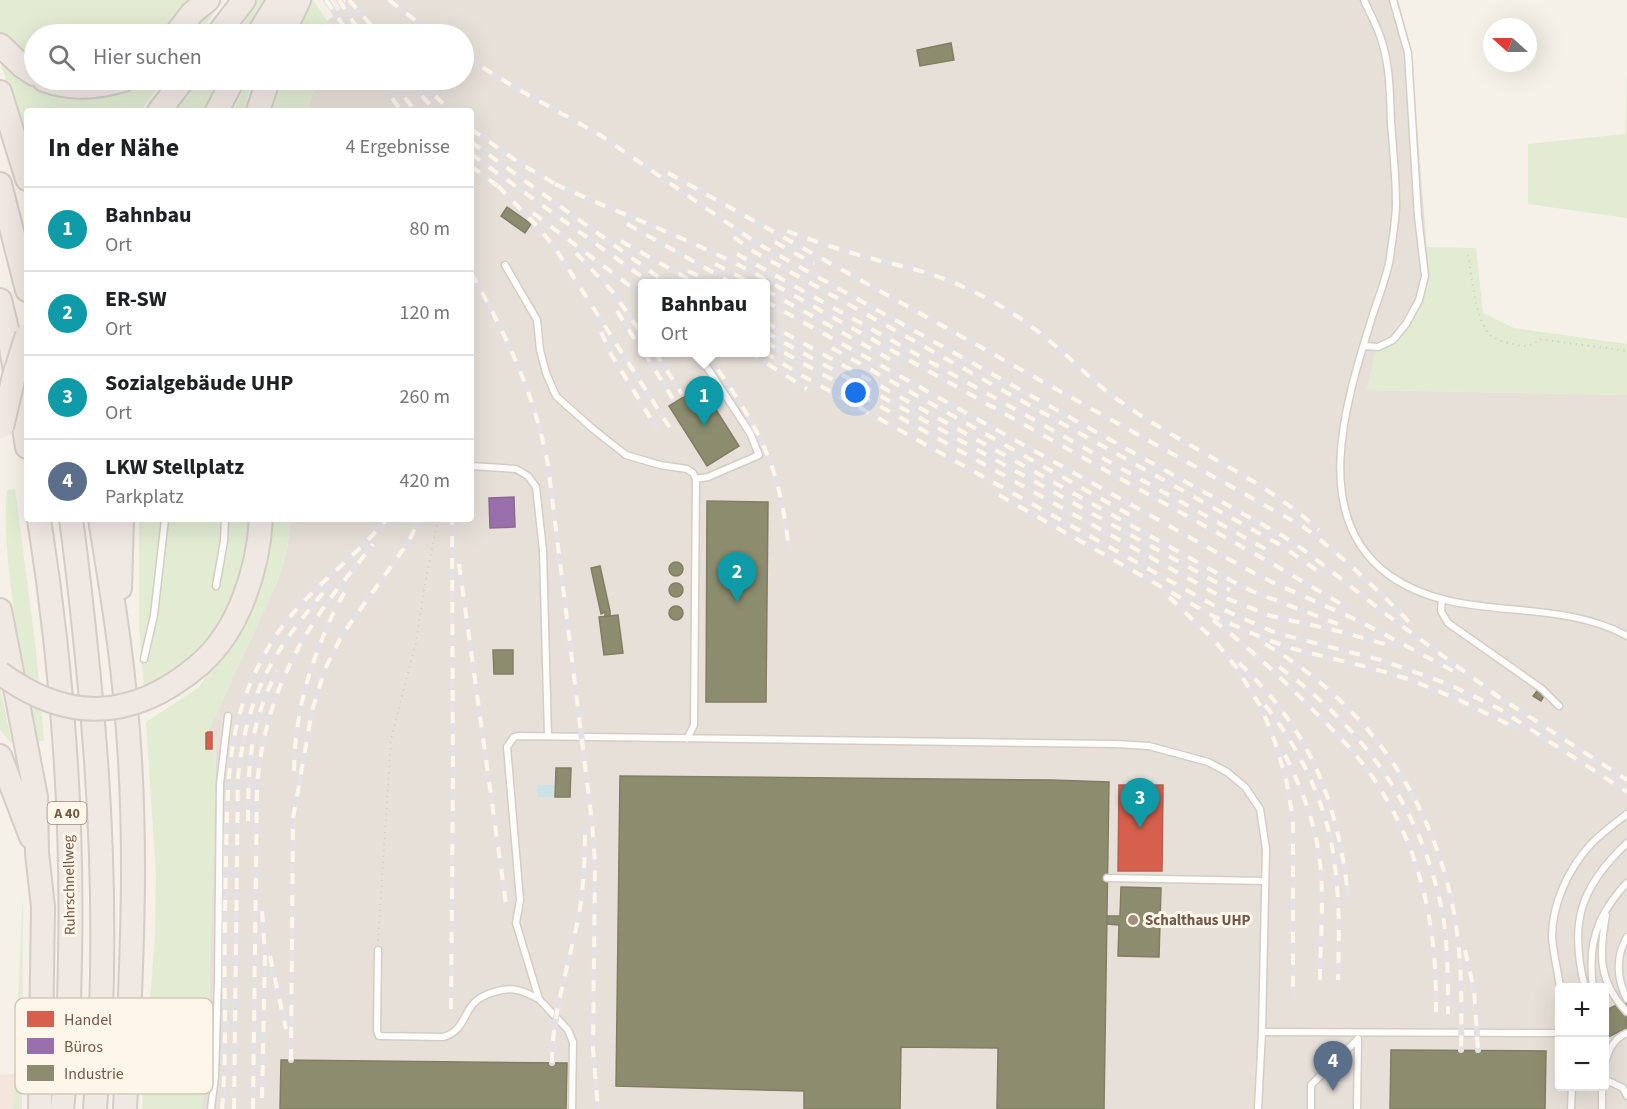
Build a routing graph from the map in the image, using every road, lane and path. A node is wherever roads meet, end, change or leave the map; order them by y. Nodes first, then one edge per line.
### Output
1 (208, 0) edge
2 (244, 0) edge
3 (279, 0) edge
4 (299, 0) edge
5 (1364, 0) edge
6 (1393, 0) edge
7 (184, 24) edge
8 (226, 24) edge
9 (264, 24) edge
10 (288, 24) edge
11 (0, 45) edge
12 (24, 67) edge
13 (175, 90) edge
14 (228, 90) edge
15 (265, 90) edge
16 (0, 92) edge
17 (161, 108) edge
18 (219, 108) edge
19 (259, 108) edge
20 (24, 169) edge
21 (0, 184) edge
22 (1468, 255) dead end
23 (505, 265) dead end
24 (24, 278) edge
25 (0, 300) edge
26 (24, 344) edge
27 (1364, 346) junction
28 (1627, 351) edge
29 (705, 364) dead end
30 (24, 428) edge
31 (0, 441) edge
32 (474, 466) edge
33 (696, 480) junction
34 (39, 522) edge
35 (71, 522) edge
36 (100, 522) edge
37 (122, 522) edge
38 (165, 522) edge
39 (225, 522) edge
40 (261, 522) edge
41 (437, 522) edge
42 (216, 586) dead end
43 (1442, 599) junction
44 (0, 610) edge
45 (117, 628) junction
46 (1627, 636) edge
47 (144, 659) dead end
48 (0, 673) edge
49 (1559, 706) dead end
50 (228, 716) dead end
51 (548, 736) junction
52 (687, 739) junction
53 (0, 756) edge
54 (1627, 814) edge
55 (1627, 843) edge
56 (37, 853) junction
57 (1107, 878) dead end
58 (1265, 881) junction
59 (1627, 883) edge
60 (1607, 908) junction
61 (1627, 937) edge
62 (378, 950) joint
63 (1559, 983) edge
64 (1584, 983) edge
65 (1593, 983) edge
66 (41, 998) edge
67 (69, 998) edge
68 (102, 998) edge
69 (131, 998) edge
70 (538, 999) junction
71 (1627, 999) edge
72 (1627, 1012) edge
73 (1262, 1032) junction
74 (1555, 1033) edge
75 (1627, 1033) edge
76 (1359, 1036) junction
77 (1609, 1050) edge
78 (1609, 1081) edge
79 (213, 1086) edge
80 (1572, 1091) edge
81 (1602, 1091) edge
82 (39, 1094) edge
83 (64, 1094) edge
84 (96, 1094) edge
85 (126, 1094) edge
86 (212, 1094) edge
87 (1627, 1096) edge
88 (39, 1109) edge
89 (62, 1109) edge
90 (95, 1109) edge
91 (125, 1109) edge
92 (211, 1109) edge
93 (572, 1109) edge
94 (1258, 1109) edge
95 (1311, 1109) edge
96 (1357, 1109) edge
97 (1571, 1109) edge
98 (1602, 1109) edge

1 - 7 highway
2 - 8 highway
3 - 9 highway
4 - 10 highway
5 - 27 lane
6 - 27 lane
11 - 12 highway
13 - 17 highway
14 - 18 highway
15 - 19 highway
16 - 20 highway
21 - 24 highway
22 - 28 path
23 - 33 lane
25 - 30 highway
26 - 31 highway, bridge
27 - 43 lane
29 - 33 lane
32 - 51 lane
33 - 52 lane
34 - 67 highway, Ruhrschnellweg / A 40
35 - 68 highway, A 40
36 - 45 highway
37 - 45 highway
38 - 47 lane
39 - 42 lane
40 - 48 highway, bridge
41 - 62 path
43 - 46 lane
43 - 49 lane
44 - 56 highway
45 - 69 highway
50 - 79 lane
51 - 52 lane
51 - 70 lane
52 - 58 lane
53 - 56 highway
54 - 63 lane
55 - 64 lane
56 - 66 highway
57 - 58 lane
58 - 73 lane
59 - 60 lane
60 - 65 lane
60 - 72 lane
61 - 71 lane
62 - 70 lane
70 - 93 lane
73 - 76 lane
73 - 94 lane
74 - 76 lane
75 - 77 lane
76 - 95 lane
76 - 96 lane
78 - 87 lane
80 - 97 lane
81 - 98 lane
82 - 88 highway
83 - 89 highway, Ruhrschnellweg / A 40
84 - 90 highway, A 40
85 - 91 highway
86 - 92 lane

